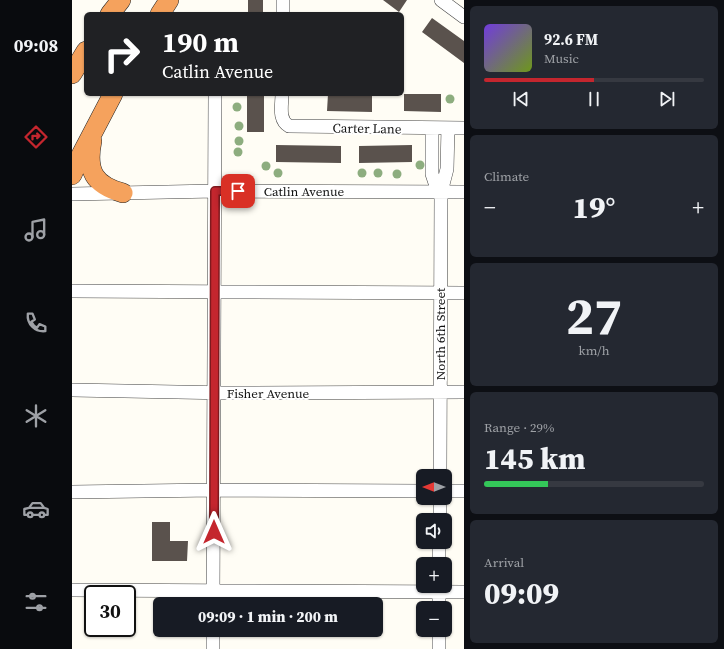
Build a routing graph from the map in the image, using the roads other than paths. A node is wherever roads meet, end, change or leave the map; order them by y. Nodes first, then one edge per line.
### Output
1 (121, 0) edge
2 (169, 0) edge
3 (283, 0) edge
4 (441, 0) edge
5 (112, 12) edge
6 (161, 12) edge
7 (283, 12) edge
8 (464, 17) edge
9 (84, 54) edge
10 (72, 74) edge
11 (112, 96) edge
12 (215, 96) edge
13 (282, 96) edge
14 (96, 125) junction
15 (432, 128) junction
16 (448, 128) junction
17 (464, 128) edge
18 (72, 175) edge
19 (215, 191) junction
20 (441, 192) junction
21 (464, 192) edge
22 (123, 193) junction
23 (72, 194) edge
24 (72, 291) edge
25 (215, 293) junction
26 (464, 293) edge
27 (441, 294) junction
28 (72, 390) edge
29 (440, 392) junction
30 (464, 392) edge
31 (214, 393) junction
32 (440, 469) edge
33 (214, 490) junction
34 (416, 491) edge
35 (452, 491) edge
36 (464, 491) edge
37 (72, 492) edge
38 (416, 589) edge
39 (72, 590) edge
40 (213, 590) junction
41 (452, 591) edge
42 (464, 592) edge
43 (213, 597) edge
44 (213, 637) edge
45 (439, 637) edge
46 (213, 649) edge
47 (439, 649) edge

1 - 5 highway
2 - 6 highway
3 - 7 street
4 - 8 street
9 - 10 highway
11 - 14 highway
12 - 19 street
13 - 15 street, Carter Lane
14 - 18 highway
14 - 22 highway
15 - 16 street, Carter Lane
15 - 20 street, North 6th Street
16 - 17 street, Carter Lane
16 - 20 street, North 6th Street
19 - 20 street, Catlin Avenue
19 - 22 street, Catlin Avenue
19 - 25 street
20 - 21 street, Catlin Avenue
20 - 27 street, North 6th Street
22 - 23 street, Catlin Avenue
24 - 25 street
25 - 27 street
25 - 31 street
26 - 27 street
27 - 29 street, North 6th Street
28 - 31 street, Fisher Avenue
29 - 30 street, Fisher Avenue
29 - 31 street, Fisher Avenue
29 - 32 street, North 6th Street
31 - 33 street
33 - 34 street
33 - 37 street
33 - 40 street
35 - 36 street
38 - 40 street
39 - 40 street
40 - 43 street
41 - 42 street
44 - 46 street
45 - 47 street

